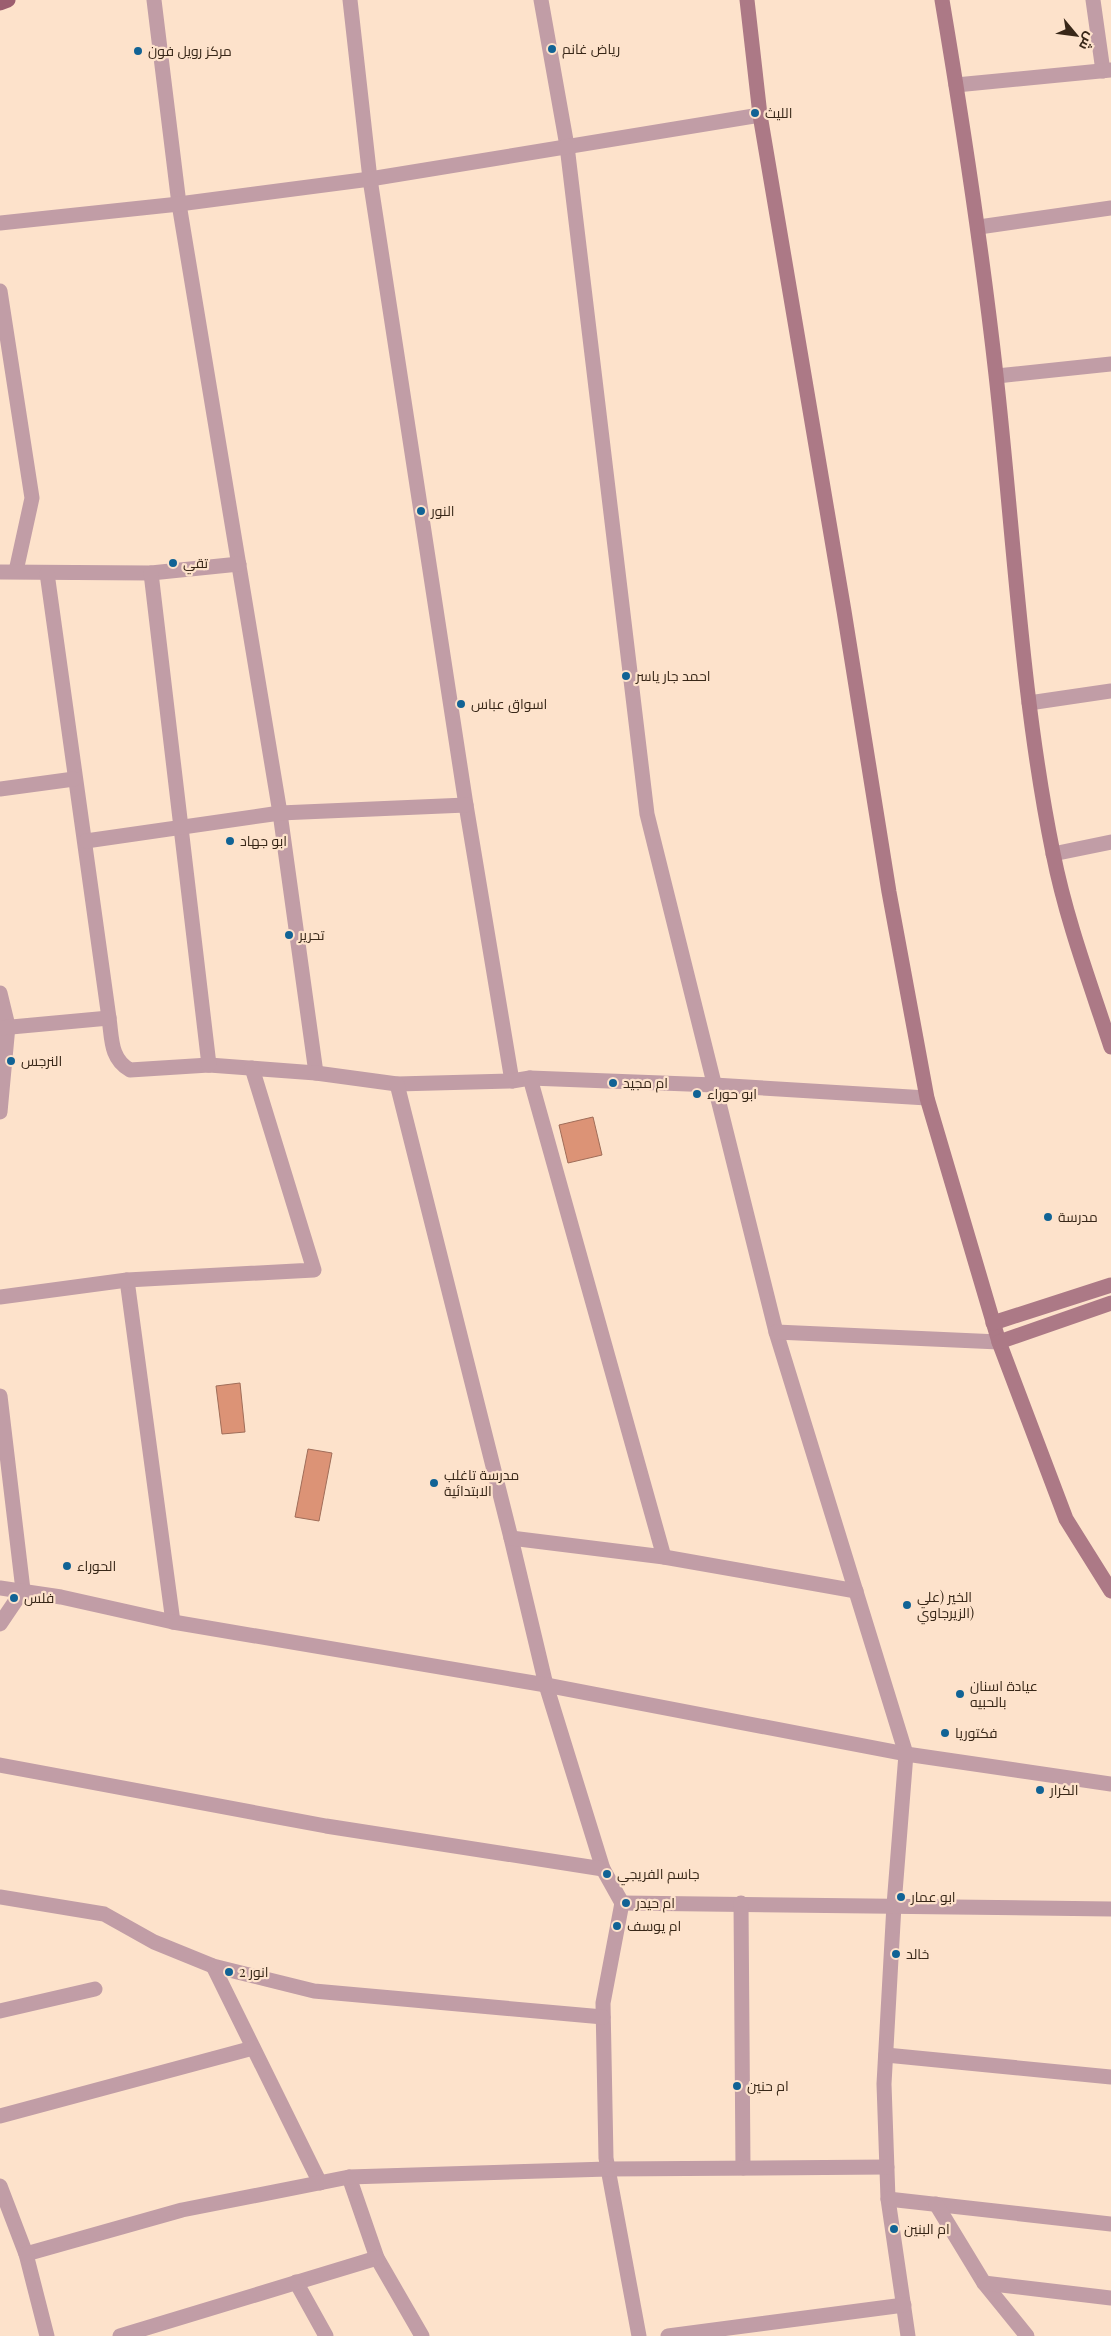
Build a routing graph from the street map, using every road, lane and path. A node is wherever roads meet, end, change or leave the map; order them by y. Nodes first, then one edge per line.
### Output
1 (8, 0) edge
2 (154, 0) edge
3 (350, 0) edge
4 (542, 0) edge
5 (747, 0) edge
6 (942, 0) edge
7 (1093, 0) edge
8 (0, 3) edge
9 (1107, 70) edge
10 (956, 85) junction
11 (760, 115) junction
12 (567, 146) junction
13 (370, 179) junction
14 (179, 204) junction
15 (1111, 208) edge
16 (0, 223) edge
17 (978, 227) junction
18 (0, 291) edge
19 (1111, 364) edge
20 (996, 376) junction
21 (239, 564) junction
22 (16, 571) junction
23 (0, 572) edge
24 (47, 573) junction
25 (151, 573) junction
26 (1111, 692) edge
27 (1030, 703) junction
28 (74, 779) junction
29 (0, 789) edge
30 (466, 805) junction
31 (280, 812) junction
32 (181, 828) junction
33 (86, 841) junction
34 (1111, 842) edge
35 (1053, 854) junction
36 (0, 993) edge
37 (109, 1018) junction
38 (4, 1027) edge
39 (1111, 1047) edge
40 (209, 1065) junction
41 (252, 1068) junction
42 (316, 1074) junction
43 (530, 1078) junction
44 (512, 1081) junction
45 (397, 1084) junction
46 (714, 1085) junction
47 (927, 1098) junction
48 (0, 1112) edge
49 (127, 1280) junction
50 (1111, 1285) edge
51 (0, 1297) edge
52 (1111, 1303) edge
53 (993, 1324) junction
54 (776, 1332) junction
55 (999, 1342) junction
56 (0, 1396) edge
57 (511, 1538) junction
58 (664, 1558) junction
59 (0, 1588) edge
60 (23, 1590) junction
61 (856, 1591) junction
62 (1111, 1591) edge
63 (173, 1622) junction
64 (0, 1624) edge
65 (546, 1685) junction
66 (906, 1754) junction
67 (0, 1765) edge
68 (1111, 1784) edge
69 (603, 1869) junction
70 (0, 1897) edge
71 (622, 1903) junction
72 (741, 1903) junction
73 (894, 1905) junction
74 (1111, 1909) edge
75 (213, 1966) junction
76 (95, 1989) dead end
77 (0, 2011) edge
78 (603, 2017) junction
79 (253, 2048) junction
80 (886, 2055) junction
81 (1111, 2077) edge
82 (0, 2116) edge
83 (887, 2167) junction
84 (743, 2168) junction
85 (608, 2169) junction
86 (349, 2177) junction
87 (320, 2182) junction
88 (0, 2186) edge
89 (888, 2199) junction
90 (936, 2204) junction
91 (1111, 2224) edge
92 (26, 2254) junction
93 (377, 2258) junction
94 (296, 2282) junction
95 (984, 2283) junction
96 (1111, 2298) edge
97 (904, 2305) junction
98 (47, 2336) edge
99 (120, 2336) edge
100 (326, 2336) edge
101 (422, 2336) edge
102 (639, 2336) edge
103 (668, 2336) edge
104 (908, 2336) edge
105 (1027, 2336) edge

1 - 8 main road
2 - 14 street
3 - 13 street
4 - 12 street
5 - 11 street
6 - 10 street
7 - 9 street
9 - 10 street
10 - 17 street
11 - 12 street
11 - 47 street
12 - 13 street
12 - 46 street
13 - 14 street
13 - 30 street
14 - 16 street
14 - 21 street
15 - 17 street
17 - 20 street
18 - 22 street
19 - 20 street
20 - 27 street
21 - 25 street
21 - 31 street
22 - 23 street
22 - 24 street
24 - 25 street
24 - 28 street
25 - 32 street
26 - 27 street
27 - 35 street
28 - 29 street
28 - 33 street
30 - 31 street
30 - 44 street
31 - 32 street
31 - 42 street
32 - 33 street
32 - 40 street
33 - 37 street
34 - 35 street
35 - 39 street
36 - 38 street
37 - 38 street
37 - 40 street
38 - 48 street
40 - 41 street
41 - 42 street
41 - 49 street
42 - 45 street
43 - 44 street
43 - 46 street
43 - 58 street
44 - 45 street
45 - 57 street
46 - 47 street
46 - 54 street
47 - 53 street
49 - 51 street
49 - 63 street
50 - 53 street
52 - 55 street
53 - 55 street
54 - 55 street
54 - 61 street
55 - 62 street
56 - 60 street
57 - 58 street
57 - 65 street
58 - 61 street
59 - 60 street
60 - 63 street
60 - 64 street
61 - 66 street
63 - 65 street
65 - 66 street
65 - 69 street
66 - 68 street
66 - 73 street
67 - 69 street
69 - 71 street
70 - 75 street
71 - 72 street
71 - 78 street
72 - 73 street
72 - 84 street
73 - 74 street
73 - 80 street
75 - 78 street
75 - 79 street
76 - 77 street
78 - 85 street
79 - 82 street
79 - 87 street
80 - 81 street
80 - 83 street
83 - 84 street
83 - 89 street
84 - 85 street
85 - 86 street
85 - 102 street
86 - 87 street
86 - 93 street
87 - 92 street
88 - 92 street
89 - 90 street
89 - 97 street
90 - 91 street
90 - 95 street
92 - 98 street
93 - 94 street
93 - 101 street
94 - 99 street
94 - 100 street
95 - 96 street
95 - 105 street
97 - 103 street
97 - 104 street

